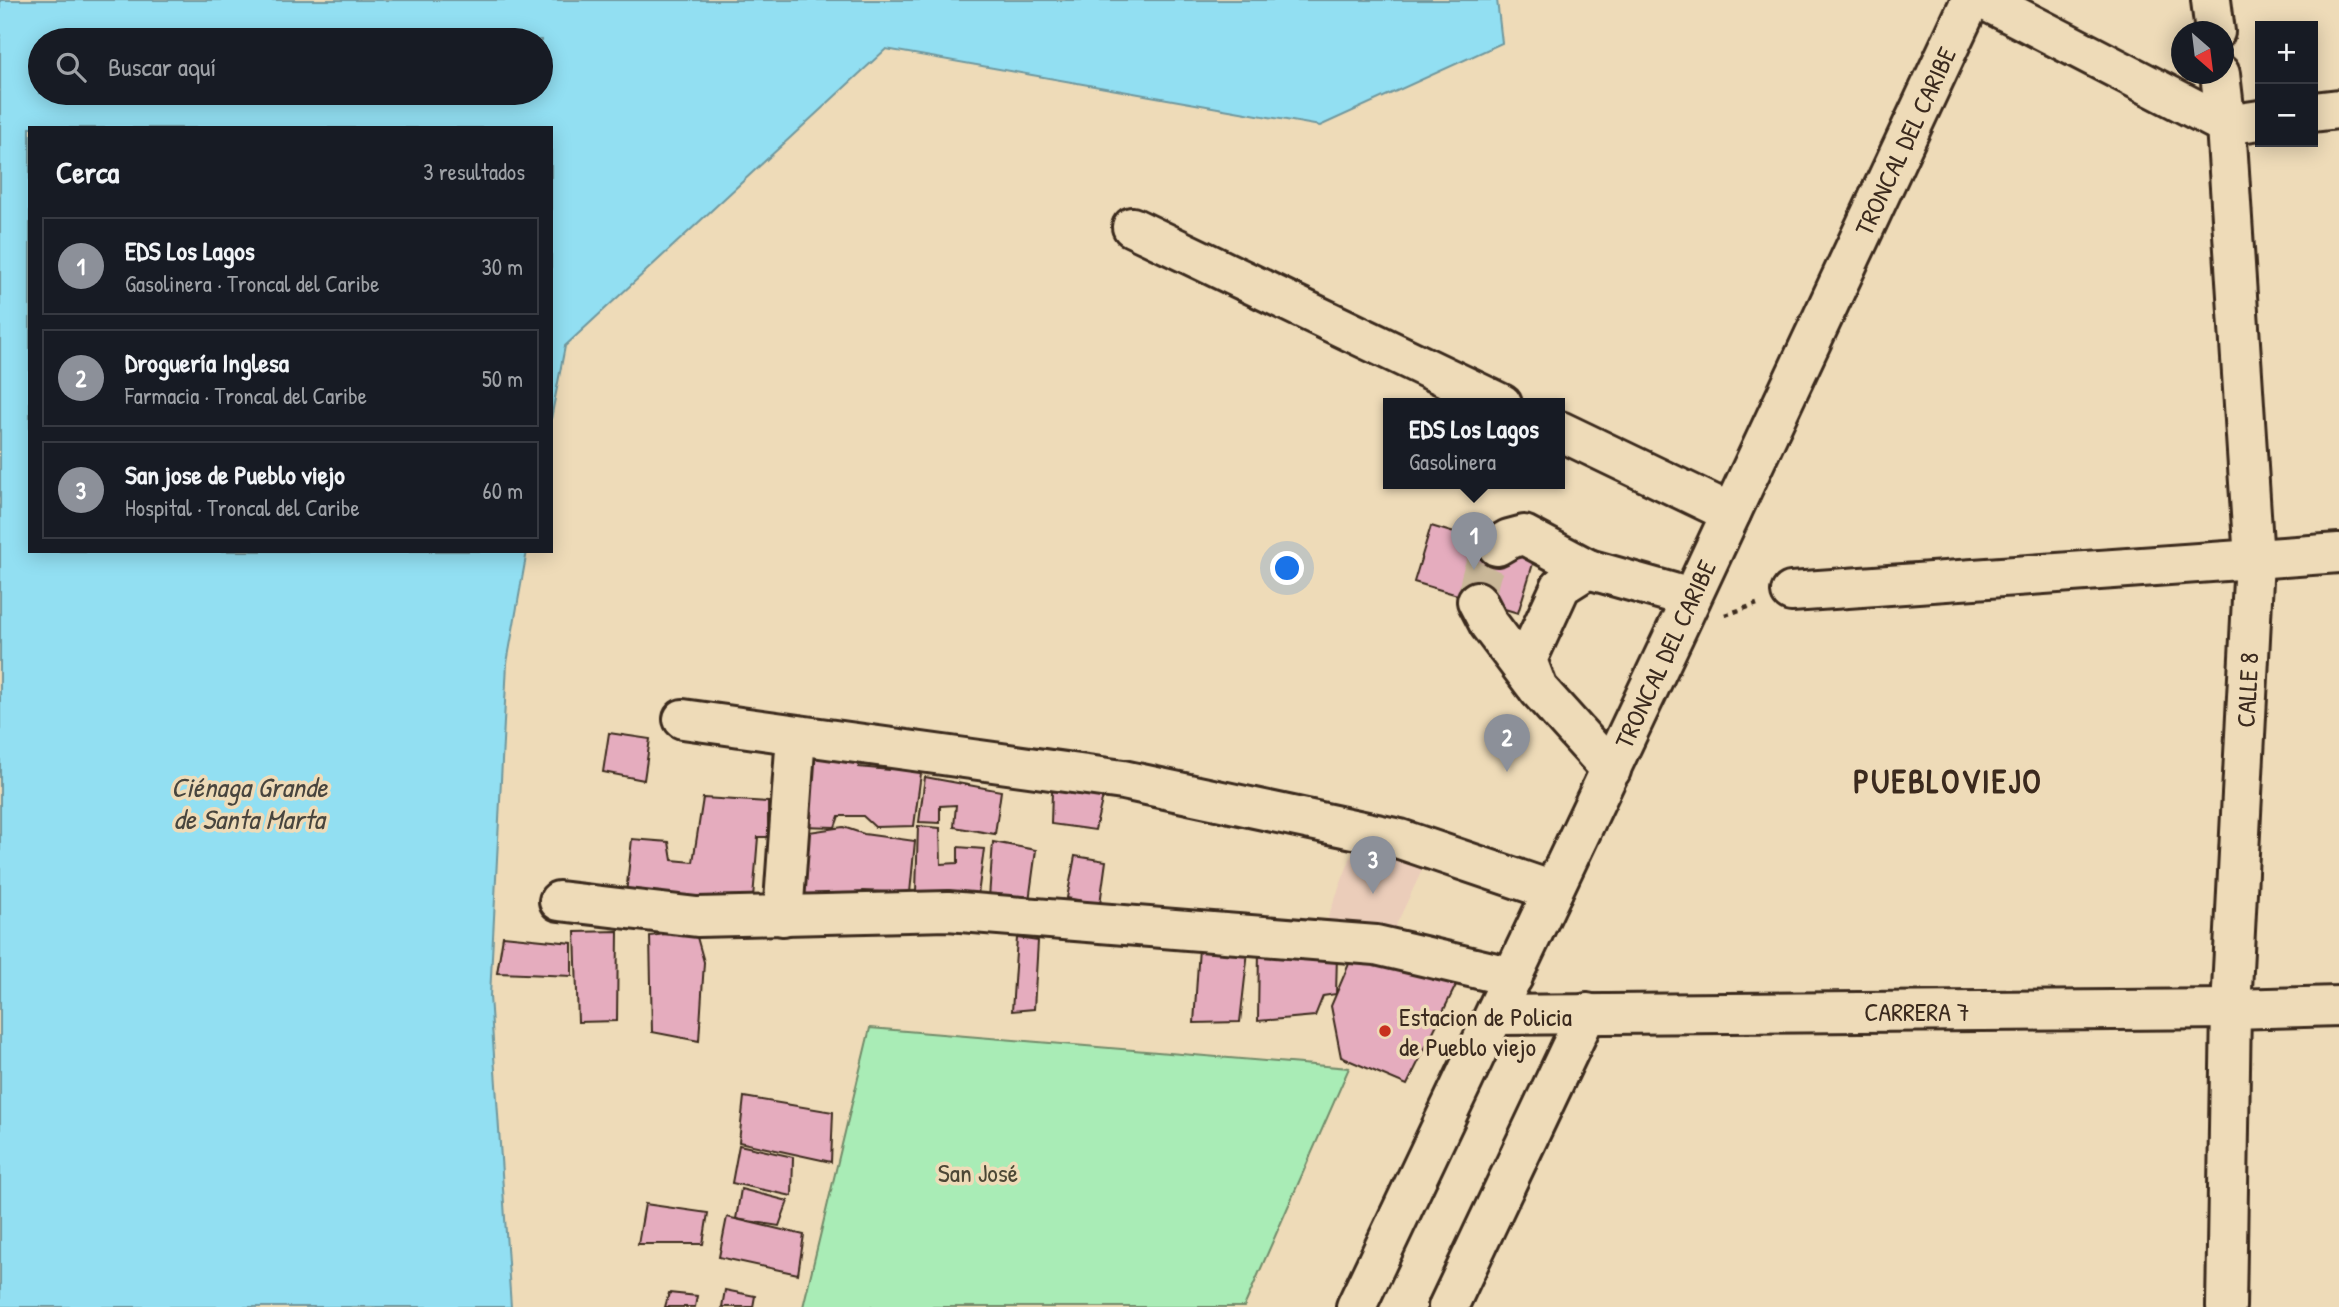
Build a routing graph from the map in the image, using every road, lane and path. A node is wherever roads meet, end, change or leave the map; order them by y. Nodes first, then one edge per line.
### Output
1 (1971, 0) edge
2 (1984, 0) edge
3 (2211, 0) edge
4 (2214, 21) edge
5 (2225, 84) edge
6 (2339, 109) edge
7 (2318, 111) edge
8 (2243, 122) edge
9 (1132, 227) dead end
10 (1489, 398) edge
11 (1565, 433) edge
12 (1731, 513) junction
13 (1497, 546) dead end
14 (2339, 553) edge
15 (2253, 560) junction
16 (1588, 569) junction
17 (1791, 592) joint
18 (1691, 598) junction
19 (1476, 601) tunnel mouth
20 (1675, 634) junction
21 (1538, 689) junction
22 (683, 719) dead end
23 (796, 734) junction
24 (1611, 770) junction
25 (1553, 891) junction
26 (559, 901) dead end
27 (783, 916) junction
28 (1513, 976) junction
29 (2339, 1006) edge
30 (2231, 1009) junction
31 (1587, 1013) junction
32 (1495, 1015) junction
33 (1356, 1307) edge
34 (1448, 1307) edge
35 (2226, 1307) edge

1 - 12 main road, TRONCAL DEL CARIBE
2 - 8 main road
3 - 4 main road
5 - 8 main road, CALLE 8
6 - 7 main road
8 - 15 main road, CALLE 8
9 - 10 main road
11 - 12 main road
12 - 18 main road, TRONCAL DEL CARIBE
13 - 16 main road
14 - 15 main road
15 - 17 main road
15 - 30 main road, CALLE 8
16 - 18 main road
16 - 21 main road
17 - 20 path
18 - 20 main road, TRONCAL DEL CARIBE
19 - 21 main road
20 - 24 main road, TRONCAL DEL CARIBE
21 - 24 main road
22 - 23 main road
23 - 25 main road
23 - 27 main road
24 - 25 main road, TRONCAL DEL CARIBE
25 - 28 main road, TRONCAL DEL CARIBE
26 - 27 main road
27 - 28 main road
28 - 32 main road, TRONCAL DEL CARIBE
29 - 30 main road, CARRERA 7
30 - 31 main road, CARRERA 7
30 - 35 main road, CALLE 8
31 - 32 main road, CARRERA 7
31 - 34 main road
32 - 33 main road, TRONCAL DEL CARIBE

